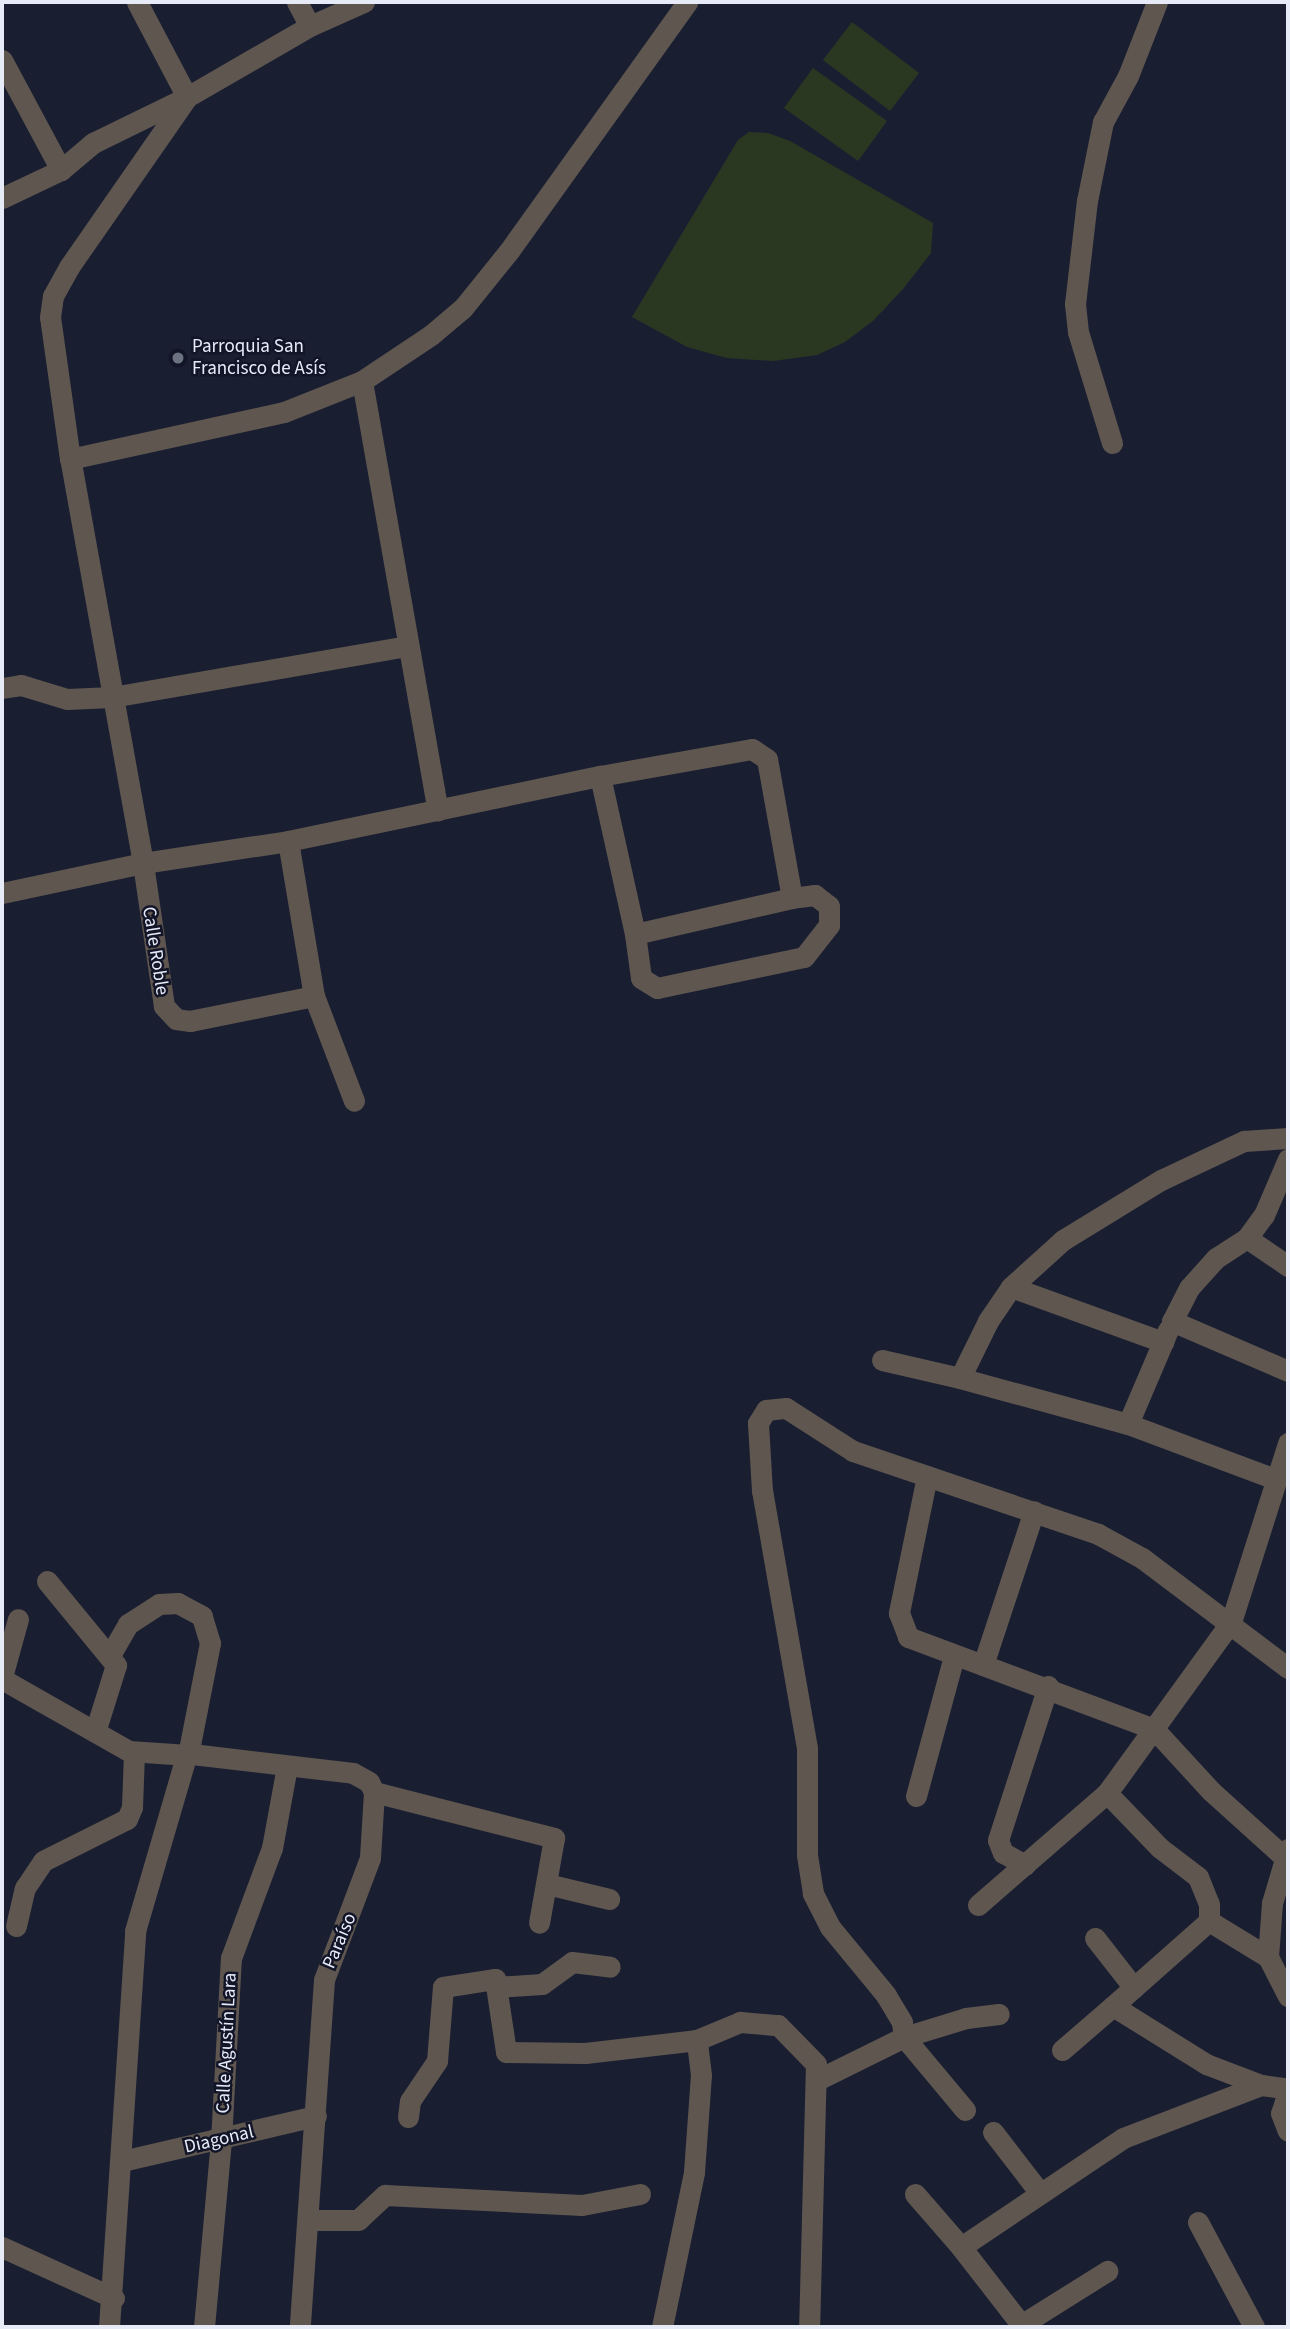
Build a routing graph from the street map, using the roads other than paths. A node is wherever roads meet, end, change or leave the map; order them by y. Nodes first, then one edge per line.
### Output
1 (137, 2) edge
2 (297, 2) edge
3 (364, 2) edge
4 (687, 2) edge
5 (1157, 2) edge
6 (310, 26) junction
7 (5, 72) edge
8 (187, 97) junction
9 (61, 170) junction
10 (2, 198) edge
11 (362, 381) junction
12 (1112, 443) dead end
13 (70, 458) junction
14 (406, 646) junction
15 (2, 688) edge
16 (112, 697) junction
17 (600, 776) junction
18 (438, 810) junction
19 (288, 841) junction
20 (143, 863) junction
21 (2, 894) edge
22 (792, 898) junction
23 (635, 934) junction
24 (314, 996) junction
25 (354, 1101) dead end
26 (1288, 1138) edge
27 (1288, 1159) edge
28 (1247, 1238) junction
29 (1288, 1266) edge
30 (1011, 1287) junction
31 (1172, 1321) junction
32 (1163, 1342) junction
33 (882, 1360) dead end
34 (1288, 1371) edge
35 (960, 1378) junction
36 (1128, 1424) junction
37 (1288, 1443) edge
38 (927, 1476) junction
39 (1275, 1479) junction
40 (1034, 1510) junction
41 (47, 1581) dead end
42 (18, 1619) dead end
43 (1231, 1622) junction
44 (110, 1655) junction
45 (954, 1656) junction
46 (983, 1665) junction
47 (1288, 1668) edge
48 (2, 1678) edge
49 (1048, 1686) junction
50 (1154, 1729) junction
51 (95, 1732) junction
52 (135, 1752) junction
53 (190, 1754) junction
54 (287, 1766) junction
55 (374, 1792) junction
56 (1107, 1793) junction
57 (916, 1796) dead end
58 (1286, 1852) edge
59 (1025, 1865) junction
60 (547, 1884) junction
61 (609, 1899) dead end
62 (978, 1905) dead end
63 (1209, 1921) junction
64 (539, 1923) dead end
65 (16, 1926) dead end
66 (1095, 1938) dead end
67 (1268, 1957) junction
68 (610, 1967) dead end
69 (496, 1987) junction
70 (1134, 1988) junction
71 (1288, 1996) edge
72 (1113, 2006) junction
73 (999, 2014) dead end
74 (904, 2037) junction
75 (697, 2040) junction
76 (1062, 2050) dead end
77 (817, 2080) junction
78 (1261, 2085) junction
79 (1288, 2091) edge
80 (965, 2110) dead end
81 (316, 2116) junction
82 (408, 2117) dead end
83 (1288, 2131) edge
84 (993, 2132) dead end
85 (221, 2141) junction
86 (122, 2161) junction
87 (1040, 2193) junction
88 (640, 2194) dead end
89 (915, 2194) dead end
90 (309, 2220) junction
91 (1198, 2222) dead end
92 (2, 2247) edge
93 (961, 2247) junction
94 (1107, 2271) dead end
95 (114, 2298) junction
96 (1022, 2326) edge
97 (109, 2327) edge
98 (204, 2327) edge
99 (300, 2327) edge
100 (662, 2327) edge
101 (809, 2327) edge
102 (1254, 2327) edge

1 - 8 street
2 - 6 street
3 - 6 street
4 - 11 street
5 - 12 street
6 - 8 street
7 - 9 street
8 - 9 street
8 - 13 street
9 - 10 street
11 - 13 street
11 - 14 street
13 - 16 street
14 - 16 street
14 - 18 street
15 - 16 street
16 - 20 street
17 - 18 street
17 - 22 street
17 - 23 street
18 - 19 street
19 - 20 street
19 - 24 street
20 - 21 street
20 - 24 street, Calle Roble
22 - 23 street
22 - 23 street
24 - 25 street
26 - 30 street
27 - 28 street
28 - 29 street
28 - 31 street
30 - 32 street
30 - 35 street
31 - 32 street
31 - 34 street
32 - 36 street
33 - 35 street
35 - 36 street
36 - 39 street
37 - 39 street
38 - 40 street
38 - 45 street
38 - 74 street
39 - 43 street
40 - 43 street
40 - 46 street
41 - 44 street
42 - 48 street
43 - 47 street
43 - 50 street
44 - 51 street
44 - 53 street
45 - 46 street
45 - 57 street
46 - 49 street
48 - 51 street
49 - 50 street
49 - 59 street
50 - 56 street
50 - 58 street
51 - 52 street
52 - 53 street
52 - 65 street
53 - 54 street
53 - 86 street
54 - 55 street
54 - 85 street, Calle Agustín Lara
55 - 60 street
55 - 81 street, Paraíso
56 - 59 street
56 - 63 street
58 - 67 street
59 - 62 street
60 - 61 street
60 - 64 street
63 - 67 street
63 - 70 street
66 - 70 street
67 - 71 street
68 - 69 street
69 - 75 street
69 - 82 street
70 - 72 street
72 - 76 street
72 - 78 street
73 - 74 street
74 - 77 street
74 - 80 street
75 - 77 street
75 - 100 street
77 - 101 street
78 - 79 street
78 - 87 street
79 - 83 street
81 - 85 street, Diagonal
81 - 90 street, Paraíso
84 - 87 street
85 - 86 street, Diagonal
85 - 98 street, Calle Agustín Lara
86 - 95 street
87 - 93 street
88 - 90 street
89 - 93 street
90 - 99 street, Paraíso
91 - 102 street
92 - 95 street
93 - 96 street
94 - 96 street
95 - 97 street

